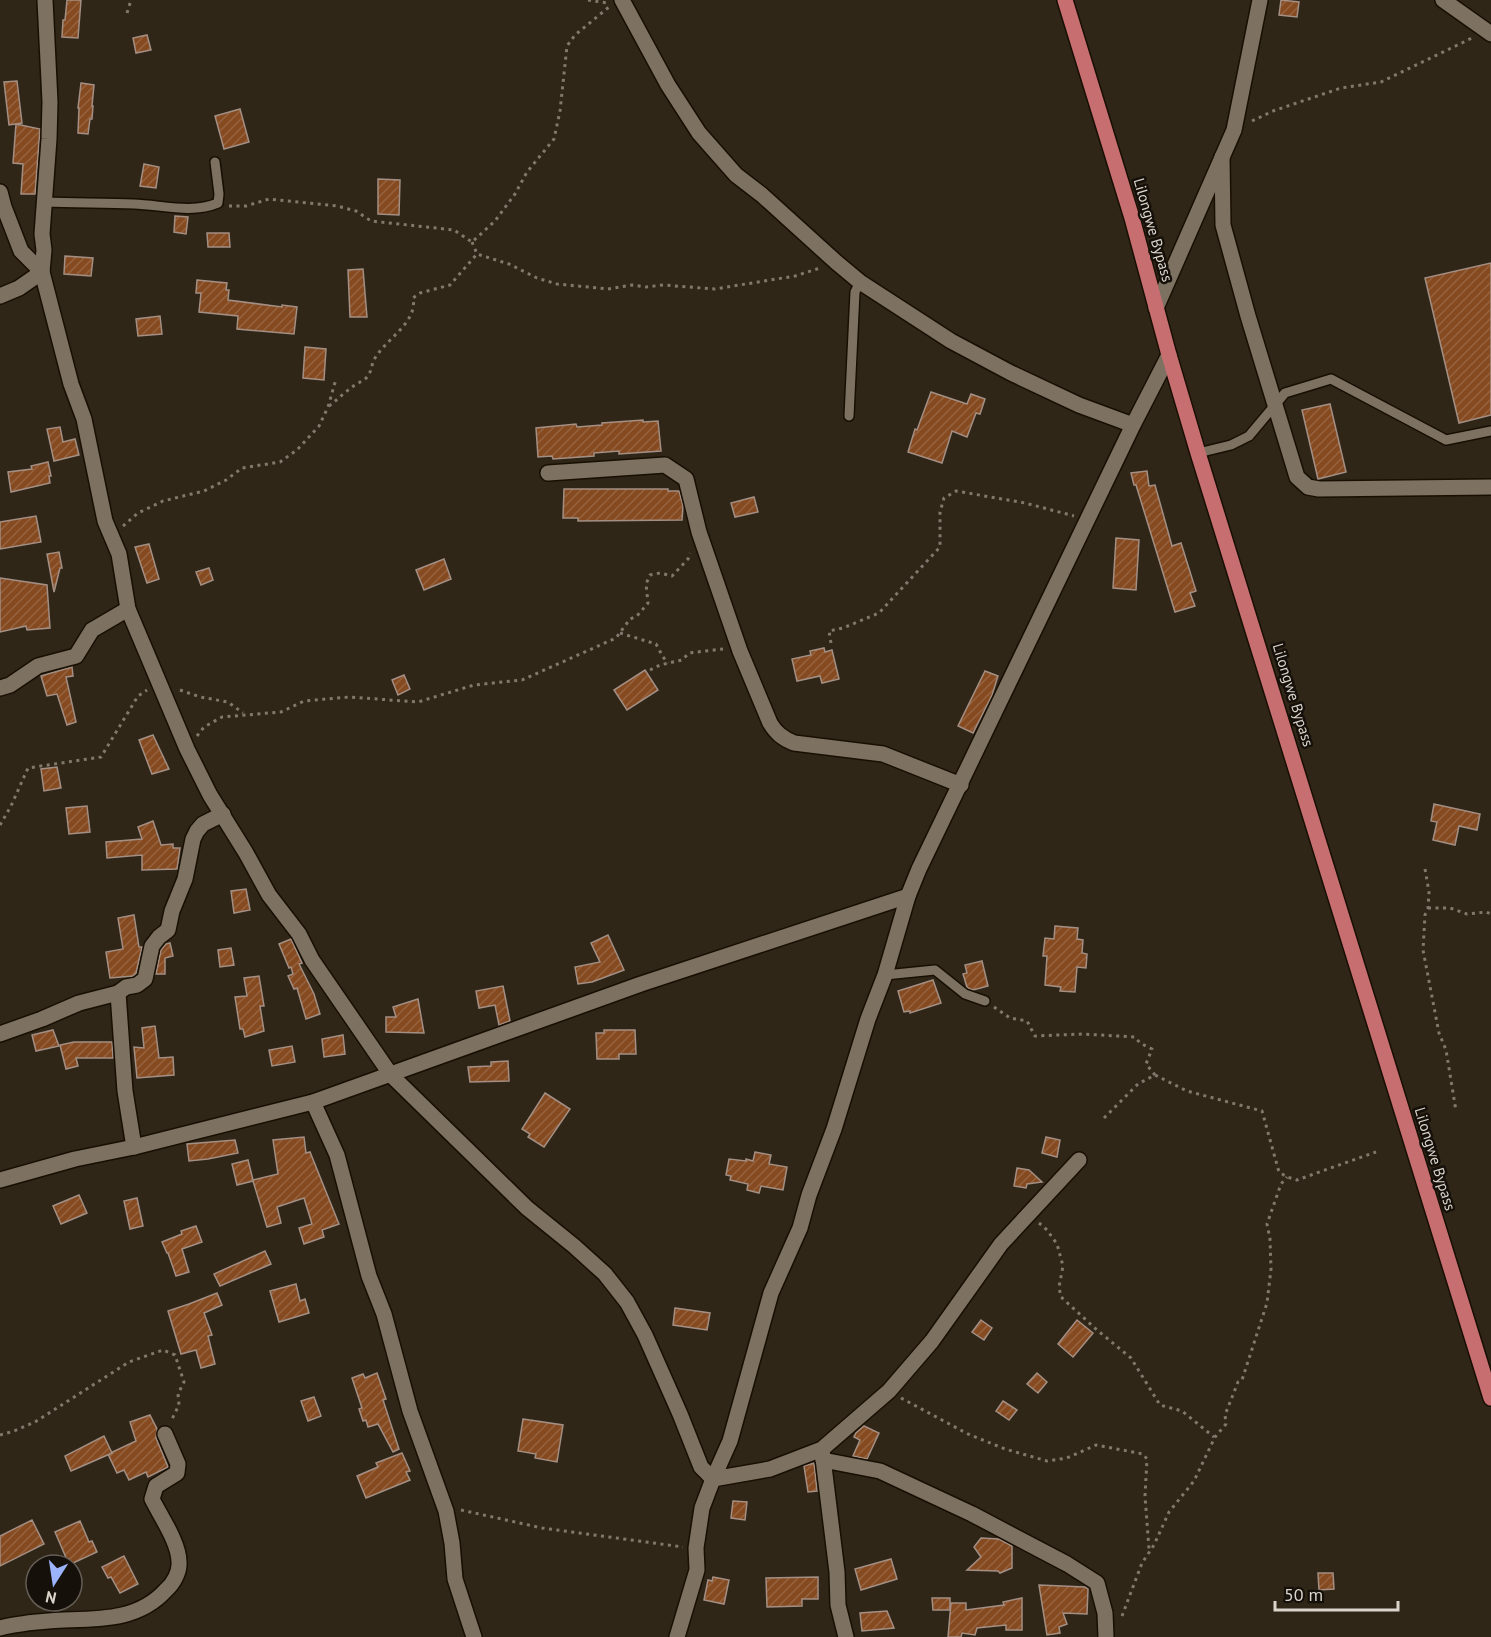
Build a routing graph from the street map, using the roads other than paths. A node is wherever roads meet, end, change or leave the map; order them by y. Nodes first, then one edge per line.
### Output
1 (45, 0) edge
2 (1065, 0) edge
3 (1260, 0) edge
4 (1443, 0) edge
5 (617, 2) edge
6 (1489, 32) edge
7 (1222, 157) junction
8 (215, 162) dead end
9 (0, 192) edge
10 (45, 202) junction
11 (42, 272) junction
12 (861, 282) junction
13 (0, 296) edge
14 (1156, 308) junction
15 (1169, 355) junction
16 (1276, 405) junction
17 (849, 416) dead end
18 (1133, 425) junction
19 (1491, 431) edge
20 (1198, 453) junction
21 (548, 473) dead end
22 (1491, 487) edge
23 (128, 609) junction
24 (0, 688) edge
25 (961, 785) junction
26 (223, 814) junction
27 (908, 897) junction
28 (885, 975) junction
29 (118, 993) junction
30 (985, 1001) road end
31 (0, 1034) edge
32 (391, 1075) junction
33 (313, 1102) junction
34 (134, 1147) junction
35 (1079, 1160) dead end
36 (0, 1180) edge
37 (1487, 1374) edge
38 (1491, 1398) edge
39 (165, 1434) road end
40 (823, 1455) junction
41 (713, 1479) junction
42 (0, 1628) edge
43 (474, 1637) edge
44 (677, 1637) edge
45 (846, 1637) edge
46 (1106, 1637) edge

1 - 10 street
2 - 14 main road, Lilongwe Bypass
3 - 7 street
4 - 6 street
5 - 12 street
7 - 14 street
7 - 16 street
8 - 10 lane
9 - 11 street
10 - 11 street
11 - 13 street
11 - 23 street
12 - 17 lane
12 - 18 street
14 - 15 main road, Lilongwe Bypass
15 - 18 street
15 - 20 main road, Lilongwe Bypass
16 - 19 lane
16 - 20 lane
16 - 22 street
18 - 25 street
20 - 37 main road, Lilongwe Bypass
21 - 25 street
23 - 24 street
23 - 26 street
25 - 27 street
26 - 29 street
26 - 32 street
27 - 28 street
27 - 32 street
28 - 30 lane
28 - 41 street
29 - 31 street
29 - 34 street
32 - 33 street
32 - 41 street
33 - 34 street
33 - 43 street
34 - 36 street
35 - 40 street
37 - 38 main road, Lilongwe Bypass
39 - 42 street
40 - 41 street
40 - 45 street
40 - 46 street
41 - 44 street

